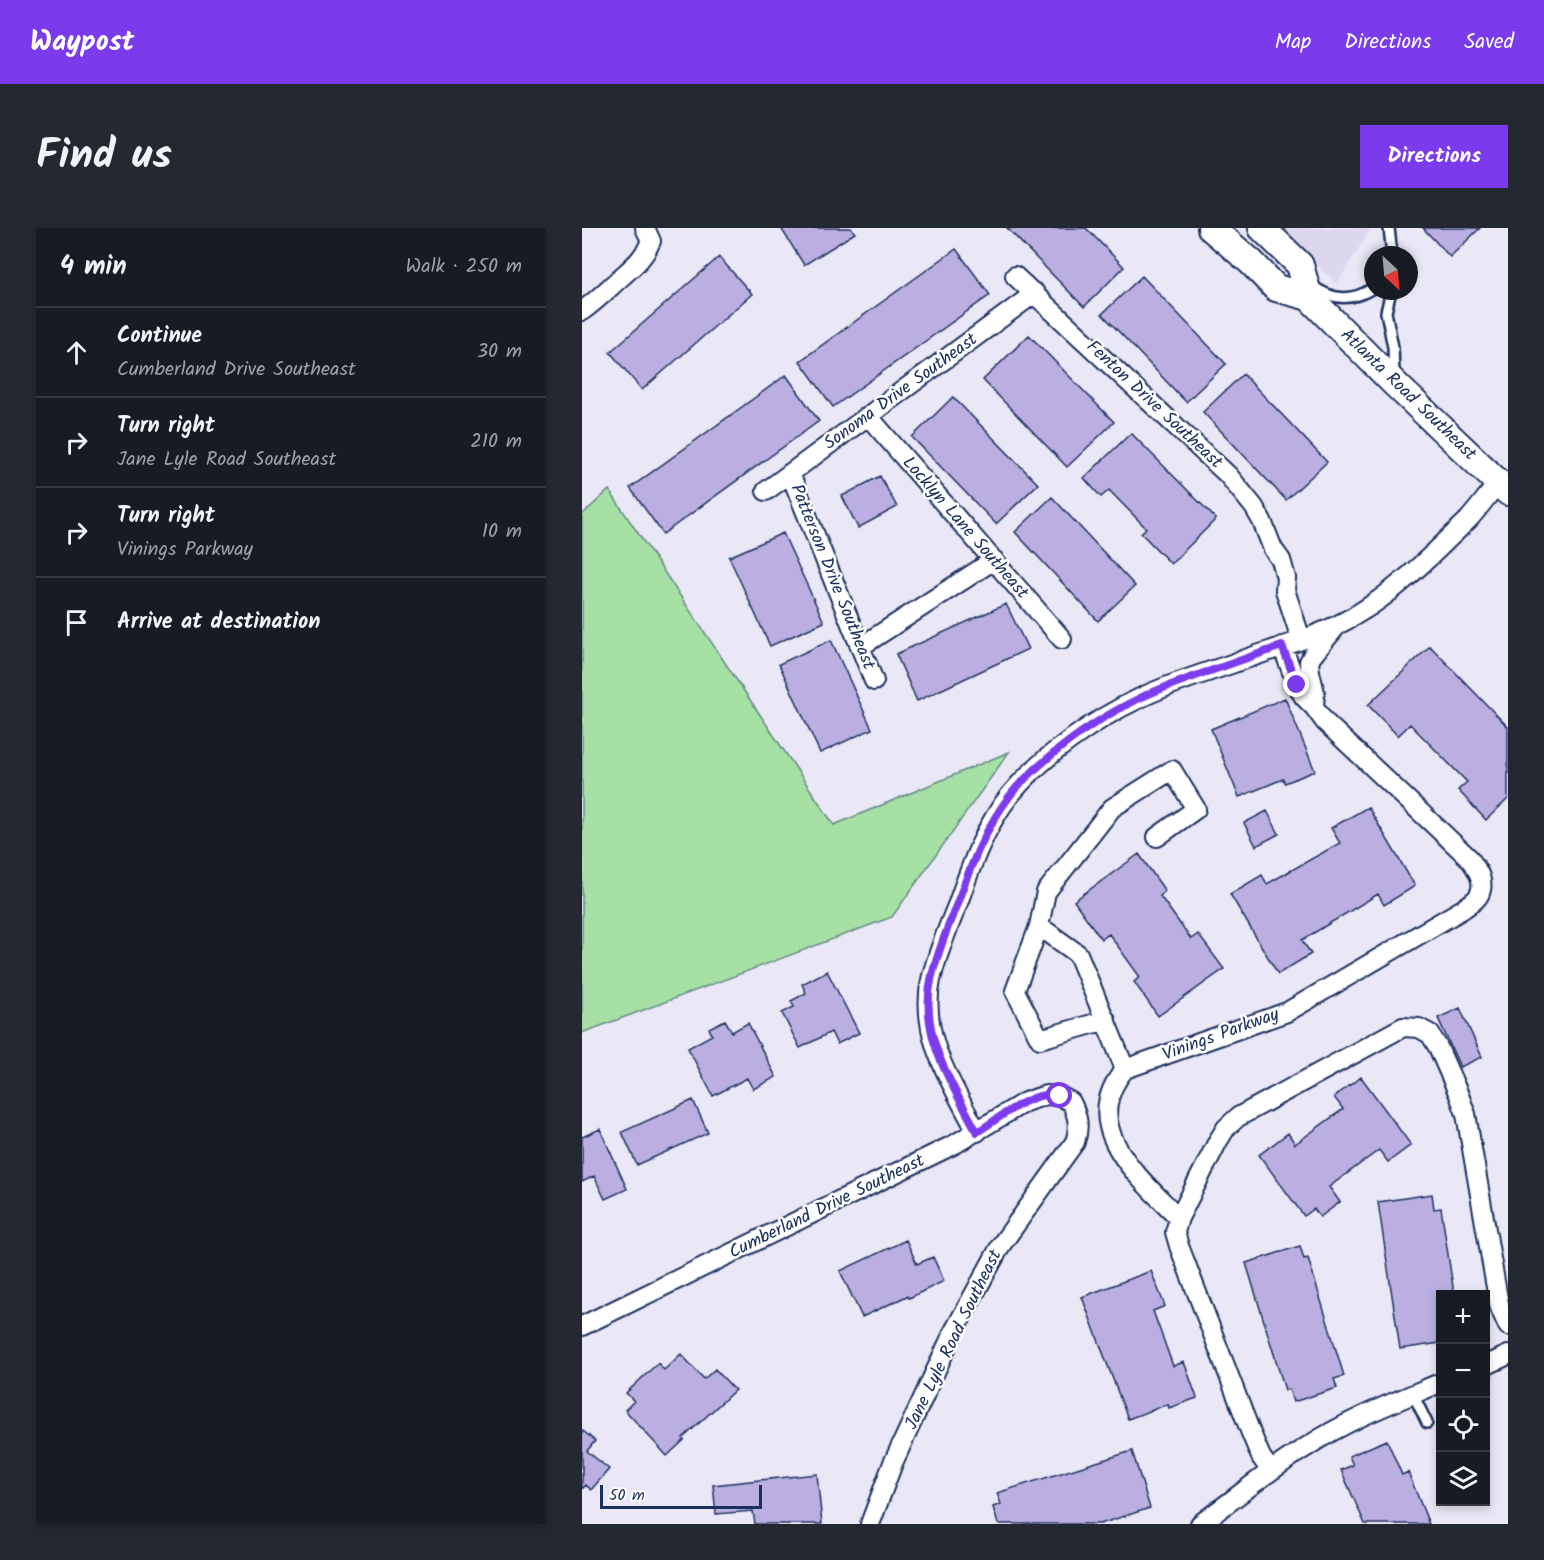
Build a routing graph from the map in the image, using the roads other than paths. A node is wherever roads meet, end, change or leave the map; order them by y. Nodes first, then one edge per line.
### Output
1 (645, 228) edge
2 (1211, 228) edge
3 (1262, 228) edge
4 (1389, 228) edge
5 (1391, 246) edge
6 (1016, 276) dead end
7 (1307, 289) junction
8 (1364, 293) edge
9 (1035, 294) junction
10 (1388, 300) edge
11 (582, 311) edge
12 (1394, 383) junction
13 (868, 416) junction
14 (790, 473) junction
15 (1505, 482) edge
16 (766, 491) dead end
17 (994, 560) junction
18 (1339, 623) junction
19 (1062, 639) dead end
20 (1301, 639) junction
21 (1282, 646) junction
22 (860, 647) junction
23 (874, 681) dead end
24 (1314, 706) junction
25 (1157, 837) dead end
26 (1039, 926) junction
27 (1106, 1020) junction
28 (1125, 1069) junction
29 (1071, 1102) joint
30 (977, 1132) junction
31 (1179, 1218) junction
32 (582, 1326) edge
33 (1508, 1326) edge
34 (1508, 1355) edge
35 (1490, 1364) edge
36 (1436, 1385) edge
37 (1413, 1394) junction
38 (1427, 1424) dead end
39 (1271, 1470) junction
40 (870, 1524) edge
41 (1200, 1524) edge

1 - 11 street
2 - 7 main road
3 - 7 main road, Atlanta Road Southeast
4 - 5 lane
6 - 9 street, Fenton Drive Southeast
7 - 8 lane
7 - 12 main road, Atlanta Road Southeast
9 - 13 street, Sonoma Drive Southeast
9 - 20 street, Fenton Drive Southeast
10 - 12 lane
12 - 15 main road, Atlanta Road Southeast
13 - 14 street, Sonoma Drive Southeast
13 - 17 street, Locklyn Lane Southeast
14 - 16 street, Sonoma Drive Southeast
14 - 22 street, Patterson Drive Southeast
15 - 18 street
17 - 19 street, Locklyn Lane Southeast
17 - 22 street
18 - 20 street
18 - 24 street
20 - 21 street
21 - 24 street, Vinings Parkway
21 - 30 street
22 - 23 street, Patterson Drive Southeast
24 - 28 street, Vinings Parkway
25 - 26 street
26 - 27 street
26 - 27 street
27 - 28 street
28 - 31 street
29 - 30 street, Cumberland Drive Southeast
29 - 40 street, Jane Lyle Road Southeast
30 - 32 street, Cumberland Drive Southeast
31 - 33 street
31 - 39 street
34 - 35 street
36 - 37 street
37 - 38 lane
37 - 39 street
39 - 41 street

